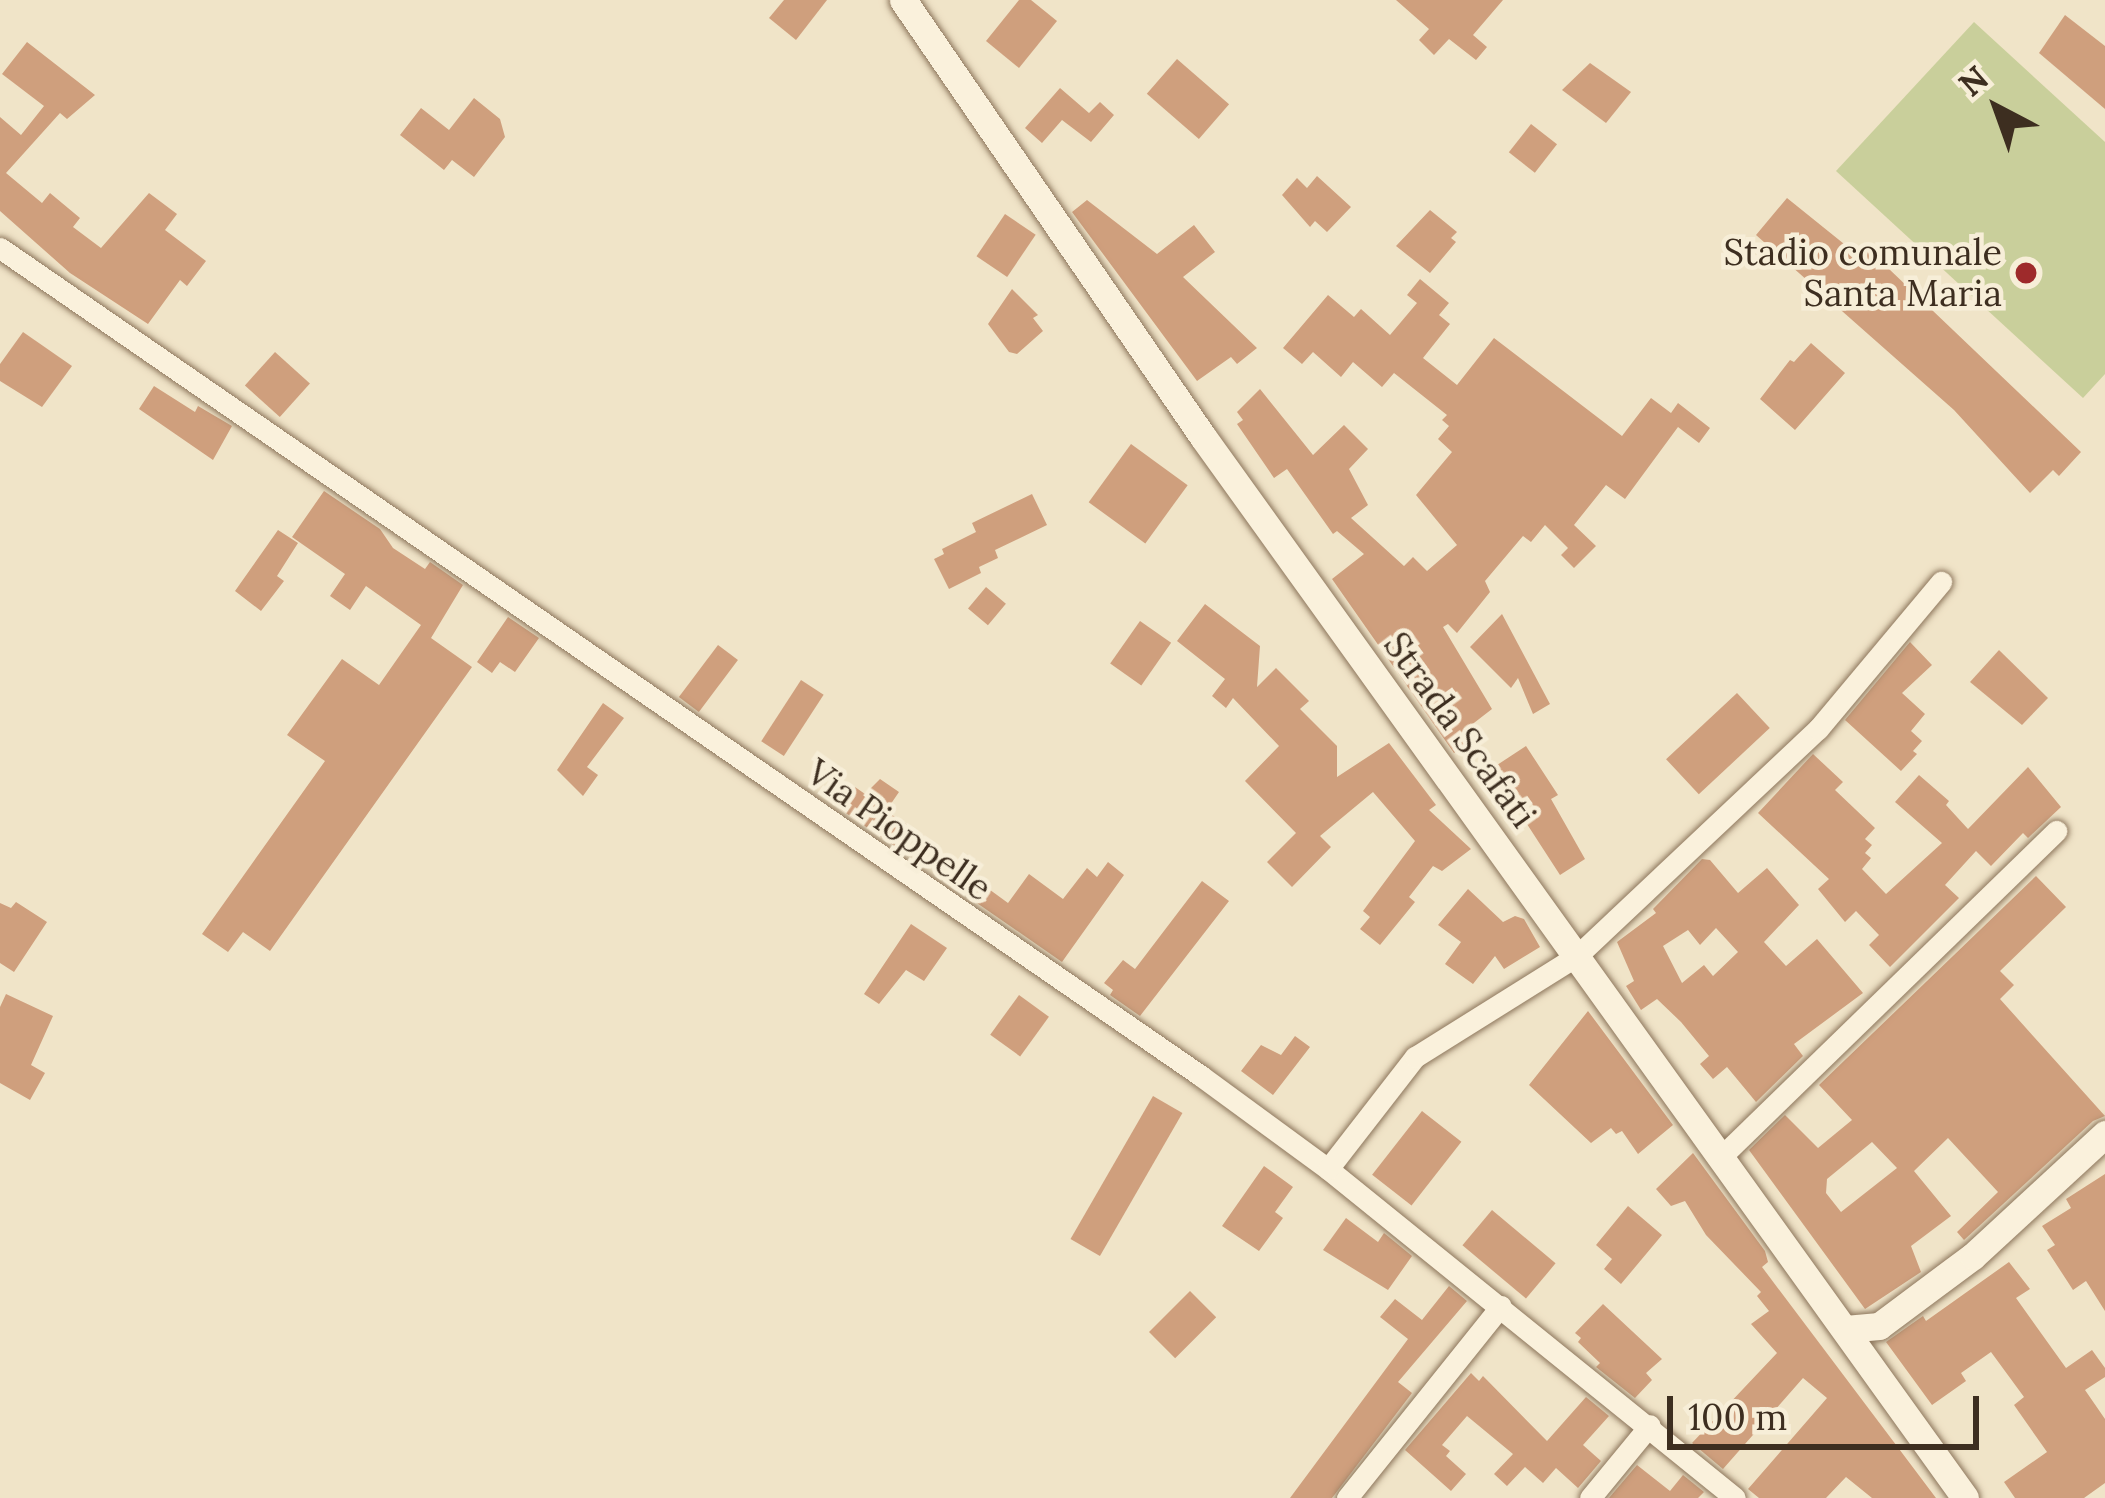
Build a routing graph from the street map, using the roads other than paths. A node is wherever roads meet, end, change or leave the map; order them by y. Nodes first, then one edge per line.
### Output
1 (903, 0) edge
2 (0, 248) edge
3 (1940, 582) dead end
4 (2056, 831) dead end
5 (1578, 955) junction
6 (2105, 1134) edge
7 (1723, 1155) junction
8 (1328, 1169) junction
9 (1501, 1306) junction
10 (1845, 1329) junction
11 (1650, 1425) junction
12 (1347, 1498) edge
13 (1590, 1498) edge
14 (1736, 1498) edge
15 (1965, 1498) edge

1 - 5 street, Strada Scafati
2 - 8 street, Via Pioppelle
3 - 5 street
4 - 7 street
5 - 7 street, Strada Scafati
5 - 8 street
6 - 10 street
7 - 10 street, Strada Scafati
8 - 9 street, Via Pioppelle
9 - 11 street, Via Pioppelle
9 - 12 street
10 - 15 street, Strada Scafati
11 - 13 street
11 - 14 street, Via Pioppelle

